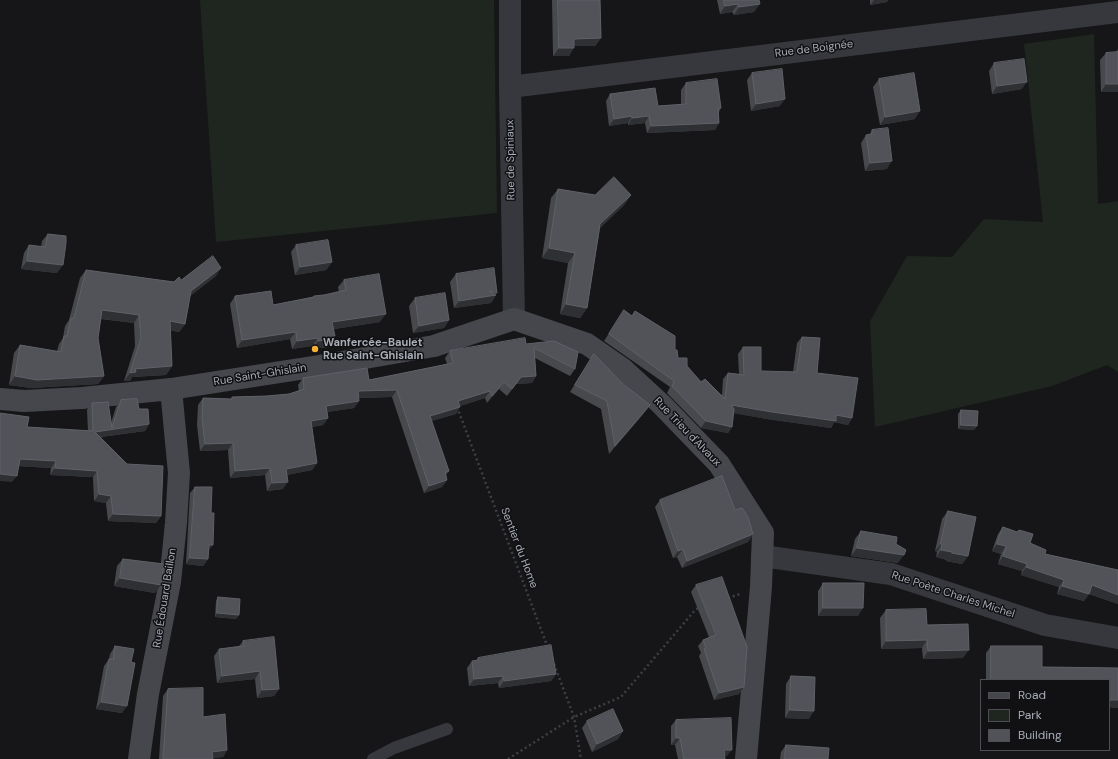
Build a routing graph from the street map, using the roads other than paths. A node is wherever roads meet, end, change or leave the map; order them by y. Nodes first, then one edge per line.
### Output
1 (510, 0) edge
2 (1118, 12) edge
3 (510, 87) junction
4 (514, 319) junction
5 (172, 389) junction
6 (0, 399) edge
7 (762, 556) junction
8 (1118, 638) edge
9 (447, 729) dead end
10 (140, 759) edge
11 (372, 759) edge
12 (746, 759) edge

1 - 3 street, Rue de Spiniaux
2 - 3 street, Rue de Boignée
3 - 4 street, Rue de Spiniaux
4 - 5 main road, Rue Saint-Ghislain
4 - 7 main road, Rue Trieu d'Alvaux
5 - 6 main road, Rue Saint-Ghislain
5 - 10 main road, Rue Édouard Baillon
7 - 8 street, Rue Poète Charles Michel
7 - 12 main road, Rue Trieu d'Alvaux
9 - 11 lane

